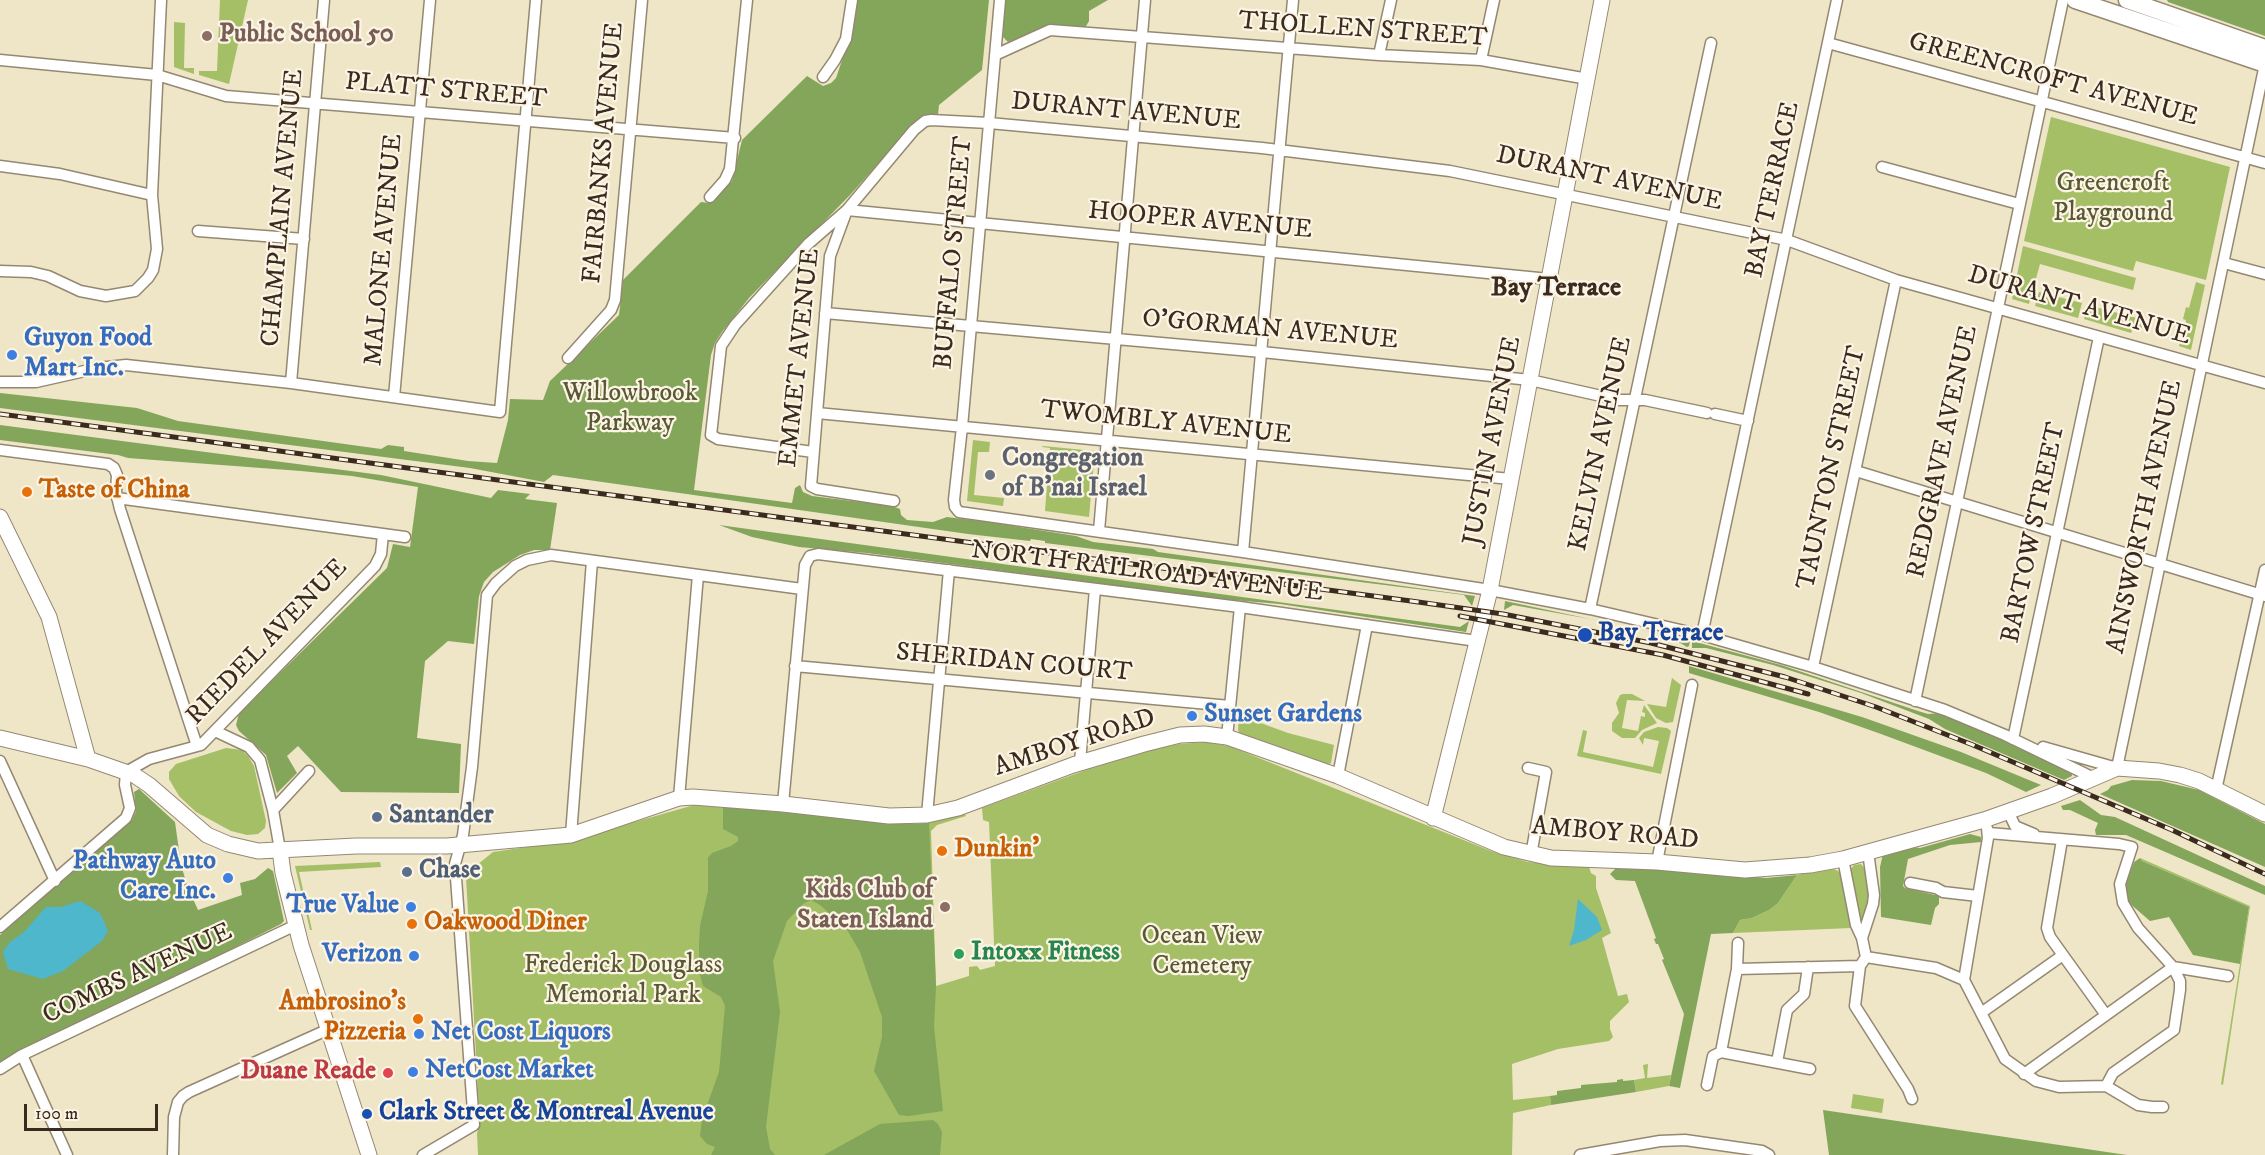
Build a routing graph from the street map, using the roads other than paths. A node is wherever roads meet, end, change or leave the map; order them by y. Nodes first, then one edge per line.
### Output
1 (161, 0) edge
2 (324, 0) edge
3 (430, 0) edge
4 (536, 0) edge
5 (642, 0) edge
6 (747, 0) edge
7 (852, 0) edge
8 (1000, 0) edge
9 (1145, 0) edge
10 (1293, 0) edge
11 (1391, 0) edge
12 (1494, 0) edge
13 (1602, 0) edge
14 (1837, 0) edge
15 (2063, 0) edge
16 (2075, 0) edge
17 (2127, 0) edge
18 (1142, 37) junction
19 (1711, 43) dead end
20 (1828, 43) junction
21 (2265, 48) edge
22 (1288, 49) junction
23 (995, 55) junction
24 (1379, 55) junction
25 (0, 60) edge
26 (1481, 60) junction
27 (2265, 64) edge
28 (157, 75) junction
29 (823, 77) dead end
30 (1588, 79) junction
31 (2042, 101) junction
32 (315, 104) junction
33 (421, 112) junction
34 (526, 121) junction
35 (925, 121) joint
36 (989, 123) junction
37 (630, 130) junction
38 (1134, 137) junction
39 (735, 138) junction
40 (1280, 150) junction
41 (2245, 158) junction
42 (2265, 163) edge
43 (0, 166) edge
44 (1882, 167) dead end
45 (1566, 194) junction
46 (152, 195) junction
47 (710, 198) dead end
48 (2019, 204) junction
49 (847, 210) junction
50 (1674, 216) junction
51 (980, 225) junction
52 (198, 231) dead end
53 (1125, 238) junction
54 (304, 239) junction
55 (1787, 240) junction
56 (1271, 250) junction
57 (2224, 262) junction
58 (0, 271) edge
59 (2265, 274) edge
60 (1549, 279) junction
61 (1896, 280) junction
62 (1998, 308) junction
63 (825, 313) junction
64 (971, 326) junction
65 (2099, 337) junction
66 (1116, 339) junction
67 (1262, 351) junction
68 (568, 358) dead end
69 (2201, 365) junction
70 (1530, 380) junction
71 (0, 382) edge
72 (2265, 382) edge
73 (291, 383) junction
74 (394, 397) junction
75 (1635, 400) junction
76 (817, 413) junction
77 (1748, 421) junction
78 (962, 427) junction
79 (1107, 440) junction
80 (0, 450) edge
81 (813, 452) junction
82 (1252, 455) junction
83 (1856, 471) junction
84 (1511, 479) junction
85 (117, 498) junction
86 (894, 501) dead end
87 (1957, 502) junction
88 (0, 517) edge
89 (1099, 531) junction
90 (2058, 533) junction
91 (383, 534) junction
92 (405, 537) dead end
93 (1243, 552) junction
94 (592, 561) junction
95 (2159, 564) junction
96 (949, 570) junction
97 (2265, 570) edge
98 (698, 575) junction
99 (802, 589) junction
100 (1095, 589) junction
101 (1490, 590) junction
102 (2262, 595) edge
103 (1240, 607) junction
104 (1590, 609) junction
105 (1367, 625) junction
106 (1702, 635) junction
107 (1477, 642) junction
108 (795, 666) junction
109 (1813, 667) junction
110 (939, 679) junction
111 (1692, 685) dead end
112 (1085, 693) junction
113 (1915, 701) junction
114 (1230, 706) junction
115 (215, 731) junction
116 (1227, 737) junction
117 (0, 738) edge
118 (2013, 739) junction
119 (198, 746) junction
120 (88, 759) junction
121 (0, 762) edge
122 (1080, 762) junction
123 (1528, 768) dead end
124 (2117, 768) junction
125 (126, 771) junction
126 (309, 771) dead end
127 (1338, 776) junction
128 (2094, 778) junction
129 (2216, 790) junction
130 (679, 798) junction
131 (783, 804) junction
132 (273, 810) junction
133 (2008, 811) junction
134 (2265, 814) edge
135 (927, 815) junction
136 (1433, 818) junction
137 (1986, 826) junction
138 (571, 835) junction
139 (2043, 837) junction
140 (2062, 840) junction
141 (461, 845) junction
142 (280, 850) junction
143 (1868, 852) junction
144 (1531, 855) junction
145 (1843, 859) junction
146 (1657, 862) junction
147 (55, 881) junction
148 (1910, 883) dead end
149 (1978, 896) junction
150 (296, 926) junction
151 (0, 927) edge
152 (1862, 938) junction
153 (1738, 942) dead end
154 (2063, 955) junction
155 (1863, 962) junction
156 (1808, 967) junction
157 (2173, 967) junction
158 (1737, 969) junction
159 (2228, 976) dead end
160 (1964, 980) junction
161 (1981, 1013) junction
162 (2106, 1015) junction
163 (328, 1029) junction
164 (1721, 1052) junction
165 (22, 1055) junction
166 (1777, 1062) junction
167 (0, 1069) edge
168 (1810, 1069) dead end
169 (2024, 1074) junction
170 (1707, 1084) dead end
171 (2106, 1086) junction
172 (1912, 1099) dead end
173 (2163, 1107) dead end
174 (68, 1155) edge
175 (173, 1155) edge
176 (369, 1155) edge
177 (423, 1155) edge
178 (1580, 1155) edge
179 (1769, 1155) edge

1 - 28 street
2 - 32 street, CHAMPLAIN AVENUE
3 - 33 street, MALONE AVENUE
4 - 34 street
5 - 37 street, FAIRBANKS AVENUE
6 - 39 street
7 - 29 street
8 - 23 street, BUFFALO STREET
9 - 18 street
10 - 22 street
11 - 24 street
12 - 26 street
13 - 30 main road, JUSTIN AVENUE
14 - 20 street, BAY TERRACE
15 - 31 street, REDGRAVE AVENUE
16 - 27 main road
17 - 21 main road
18 - 22 street, THOLLEN STREET
18 - 23 street, THOLLEN STREET
18 - 38 street
19 - 50 street, KELVIN AVENUE
20 - 31 street, GREENCROFT AVENUE
20 - 55 street, BAY TERRACE
22 - 24 street, THOLLEN STREET
22 - 40 street
23 - 36 street, BUFFALO STREET
24 - 26 street, THOLLEN STREET
25 - 28 street, PLATT STREET
26 - 30 street, THOLLEN STREET
27 - 41 street, AINSWORTH AVENUE
28 - 32 street, PLATT STREET
28 - 46 street
30 - 45 main road, JUSTIN AVENUE
31 - 41 street, GREENCROFT AVENUE
31 - 48 street, REDGRAVE AVENUE
32 - 33 street, PLATT STREET
32 - 54 street, CHAMPLAIN AVENUE
33 - 34 street, PLATT STREET
33 - 74 street, MALONE AVENUE
34 - 37 street, PLATT STREET
34 - 74 street
35 - 36 street, DURANT AVENUE
35 - 49 street, EMMET AVENUE
36 - 38 street, DURANT AVENUE
36 - 51 street, BUFFALO STREET
37 - 39 street, PLATT STREET
37 - 68 street, FAIRBANKS AVENUE
38 - 40 street, DURANT AVENUE
38 - 53 street
39 - 47 street
40 - 45 street, DURANT AVENUE
40 - 56 street
41 - 42 street, GREENCROFT AVENUE
41 - 57 street, AINSWORTH AVENUE
43 - 46 street
44 - 48 street
45 - 50 street, DURANT AVENUE
45 - 60 main road, JUSTIN AVENUE
46 - 58 street
48 - 62 street, REDGRAVE AVENUE
49 - 51 street, HOOPER AVENUE
49 - 63 street, EMMET AVENUE
49 - 81 street
50 - 55 street, DURANT AVENUE
50 - 75 street, KELVIN AVENUE
51 - 53 street, HOOPER AVENUE
51 - 64 street, BUFFALO STREET
52 - 54 street
53 - 56 street, HOOPER AVENUE
53 - 66 street
54 - 73 street, CHAMPLAIN AVENUE
55 - 61 street, DURANT AVENUE
55 - 77 street, BAY TERRACE
56 - 60 street, HOOPER AVENUE
56 - 67 street
57 - 59 street
57 - 69 street, AINSWORTH AVENUE
60 - 70 main road, JUSTIN AVENUE
61 - 62 street, DURANT AVENUE
61 - 83 street, TAUNTON STREET
62 - 65 street, DURANT AVENUE
62 - 87 street, REDGRAVE AVENUE
63 - 64 street, O'GORMAN AVENUE
63 - 76 street, EMMET AVENUE
64 - 66 street, O'GORMAN AVENUE
64 - 78 street, BUFFALO STREET
65 - 69 street, DURANT AVENUE
65 - 90 street, BARTOW STREET
66 - 67 street, O'GORMAN AVENUE
66 - 79 street
67 - 70 street, O'GORMAN AVENUE
67 - 82 street
69 - 72 street, DURANT AVENUE
69 - 95 street, AINSWORTH AVENUE
70 - 75 street, O'GORMAN AVENUE
70 - 84 main road, JUSTIN AVENUE
71 - 73 street
73 - 74 street
75 - 77 street, O'GORMAN AVENUE
75 - 104 street, KELVIN AVENUE
76 - 78 street, TWOMBLY AVENUE
76 - 81 street, EMMET AVENUE
77 - 106 street, BAY TERRACE
78 - 79 street, TWOMBLY AVENUE
78 - 89 street, BUFFALO STREET
79 - 82 street, TWOMBLY AVENUE
79 - 89 street
80 - 85 street
81 - 86 street, EMMET AVENUE
82 - 84 street, TWOMBLY AVENUE
82 - 93 street
83 - 87 street
83 - 109 street, TAUNTON STREET
84 - 101 main road, JUSTIN AVENUE
85 - 91 street
85 - 119 street
87 - 90 street
87 - 113 street, REDGRAVE AVENUE
88 - 120 main road
89 - 93 street
90 - 95 street
90 - 118 street, BARTOW STREET
91 - 92 street
91 - 115 street, RIEDEL AVENUE
93 - 101 street
94 - 98 street
94 - 138 street
94 - 141 street
95 - 102 street
95 - 124 street, AINSWORTH AVENUE
96 - 99 street, NORTH RAILROAD AVENUE
96 - 100 street, NORTH RAILROAD AVENUE
96 - 110 street
97 - 102 street
98 - 99 street
98 - 130 street
99 - 108 street
100 - 103 street, NORTH RAILROAD AVENUE
100 - 112 street
101 - 104 street
101 - 107 main road, JUSTIN AVENUE
102 - 129 street
103 - 105 street, NORTH RAILROAD AVENUE
103 - 114 street
104 - 106 street
105 - 107 street, NORTH RAILROAD AVENUE
105 - 127 street
106 - 109 street
107 - 136 main road, JUSTIN AVENUE
108 - 110 street, SHERIDAN COURT
108 - 131 street
109 - 113 street
110 - 112 street, SHERIDAN COURT
110 - 135 street
111 - 146 street
112 - 114 street, SHERIDAN COURT
112 - 122 street
113 - 118 street
114 - 116 street
115 - 119 street, RIEDEL AVENUE
115 - 132 street
116 - 122 main road, AMBOY ROAD
116 - 127 main road, AMBOY ROAD
117 - 120 main road, AMBOY ROAD
118 - 124 street
118 - 128 street
119 - 125 street, RIEDEL AVENUE
120 - 125 main road, AMBOY ROAD
121 - 147 street
122 - 135 main road, AMBOY ROAD
123 - 144 street
124 - 128 main road, AMBOY ROAD
124 - 129 main road, AMBOY ROAD
125 - 142 main road, AMBOY ROAD
125 - 147 street
126 - 132 street
127 - 136 main road, AMBOY ROAD
128 - 133 main road, AMBOY ROAD
129 - 134 main road, AMBOY ROAD
130 - 131 main road, AMBOY ROAD
130 - 138 main road, AMBOY ROAD
131 - 135 main road, AMBOY ROAD
132 - 142 street
133 - 137 main road, AMBOY ROAD
133 - 139 street
136 - 144 main road, AMBOY ROAD
137 - 139 street
137 - 143 main road, AMBOY ROAD
137 - 149 street
138 - 141 main road, AMBOY ROAD
139 - 140 street
140 - 154 street
140 - 157 street
141 - 142 main road, AMBOY ROAD
141 - 177 street
142 - 150 main road
143 - 145 main road, AMBOY ROAD
143 - 152 street
144 - 146 main road, AMBOY ROAD
145 - 146 main road, AMBOY ROAD
145 - 152 street
147 - 151 street
148 - 149 street
149 - 160 street
150 - 163 main road
150 - 165 street, COMBS AVENUE
152 - 155 street
153 - 158 street
154 - 161 street
154 - 162 street
155 - 156 street
155 - 160 street
155 - 172 street
156 - 158 street
156 - 166 street
157 - 159 street
157 - 162 street
157 - 171 street
158 - 164 street
160 - 161 street
161 - 169 street
162 - 169 street
163 - 175 street
163 - 176 main road
164 - 166 street
164 - 170 street
165 - 167 street, COMBS AVENUE
165 - 174 street
166 - 168 street
169 - 171 street
171 - 173 street
178 - 179 street

